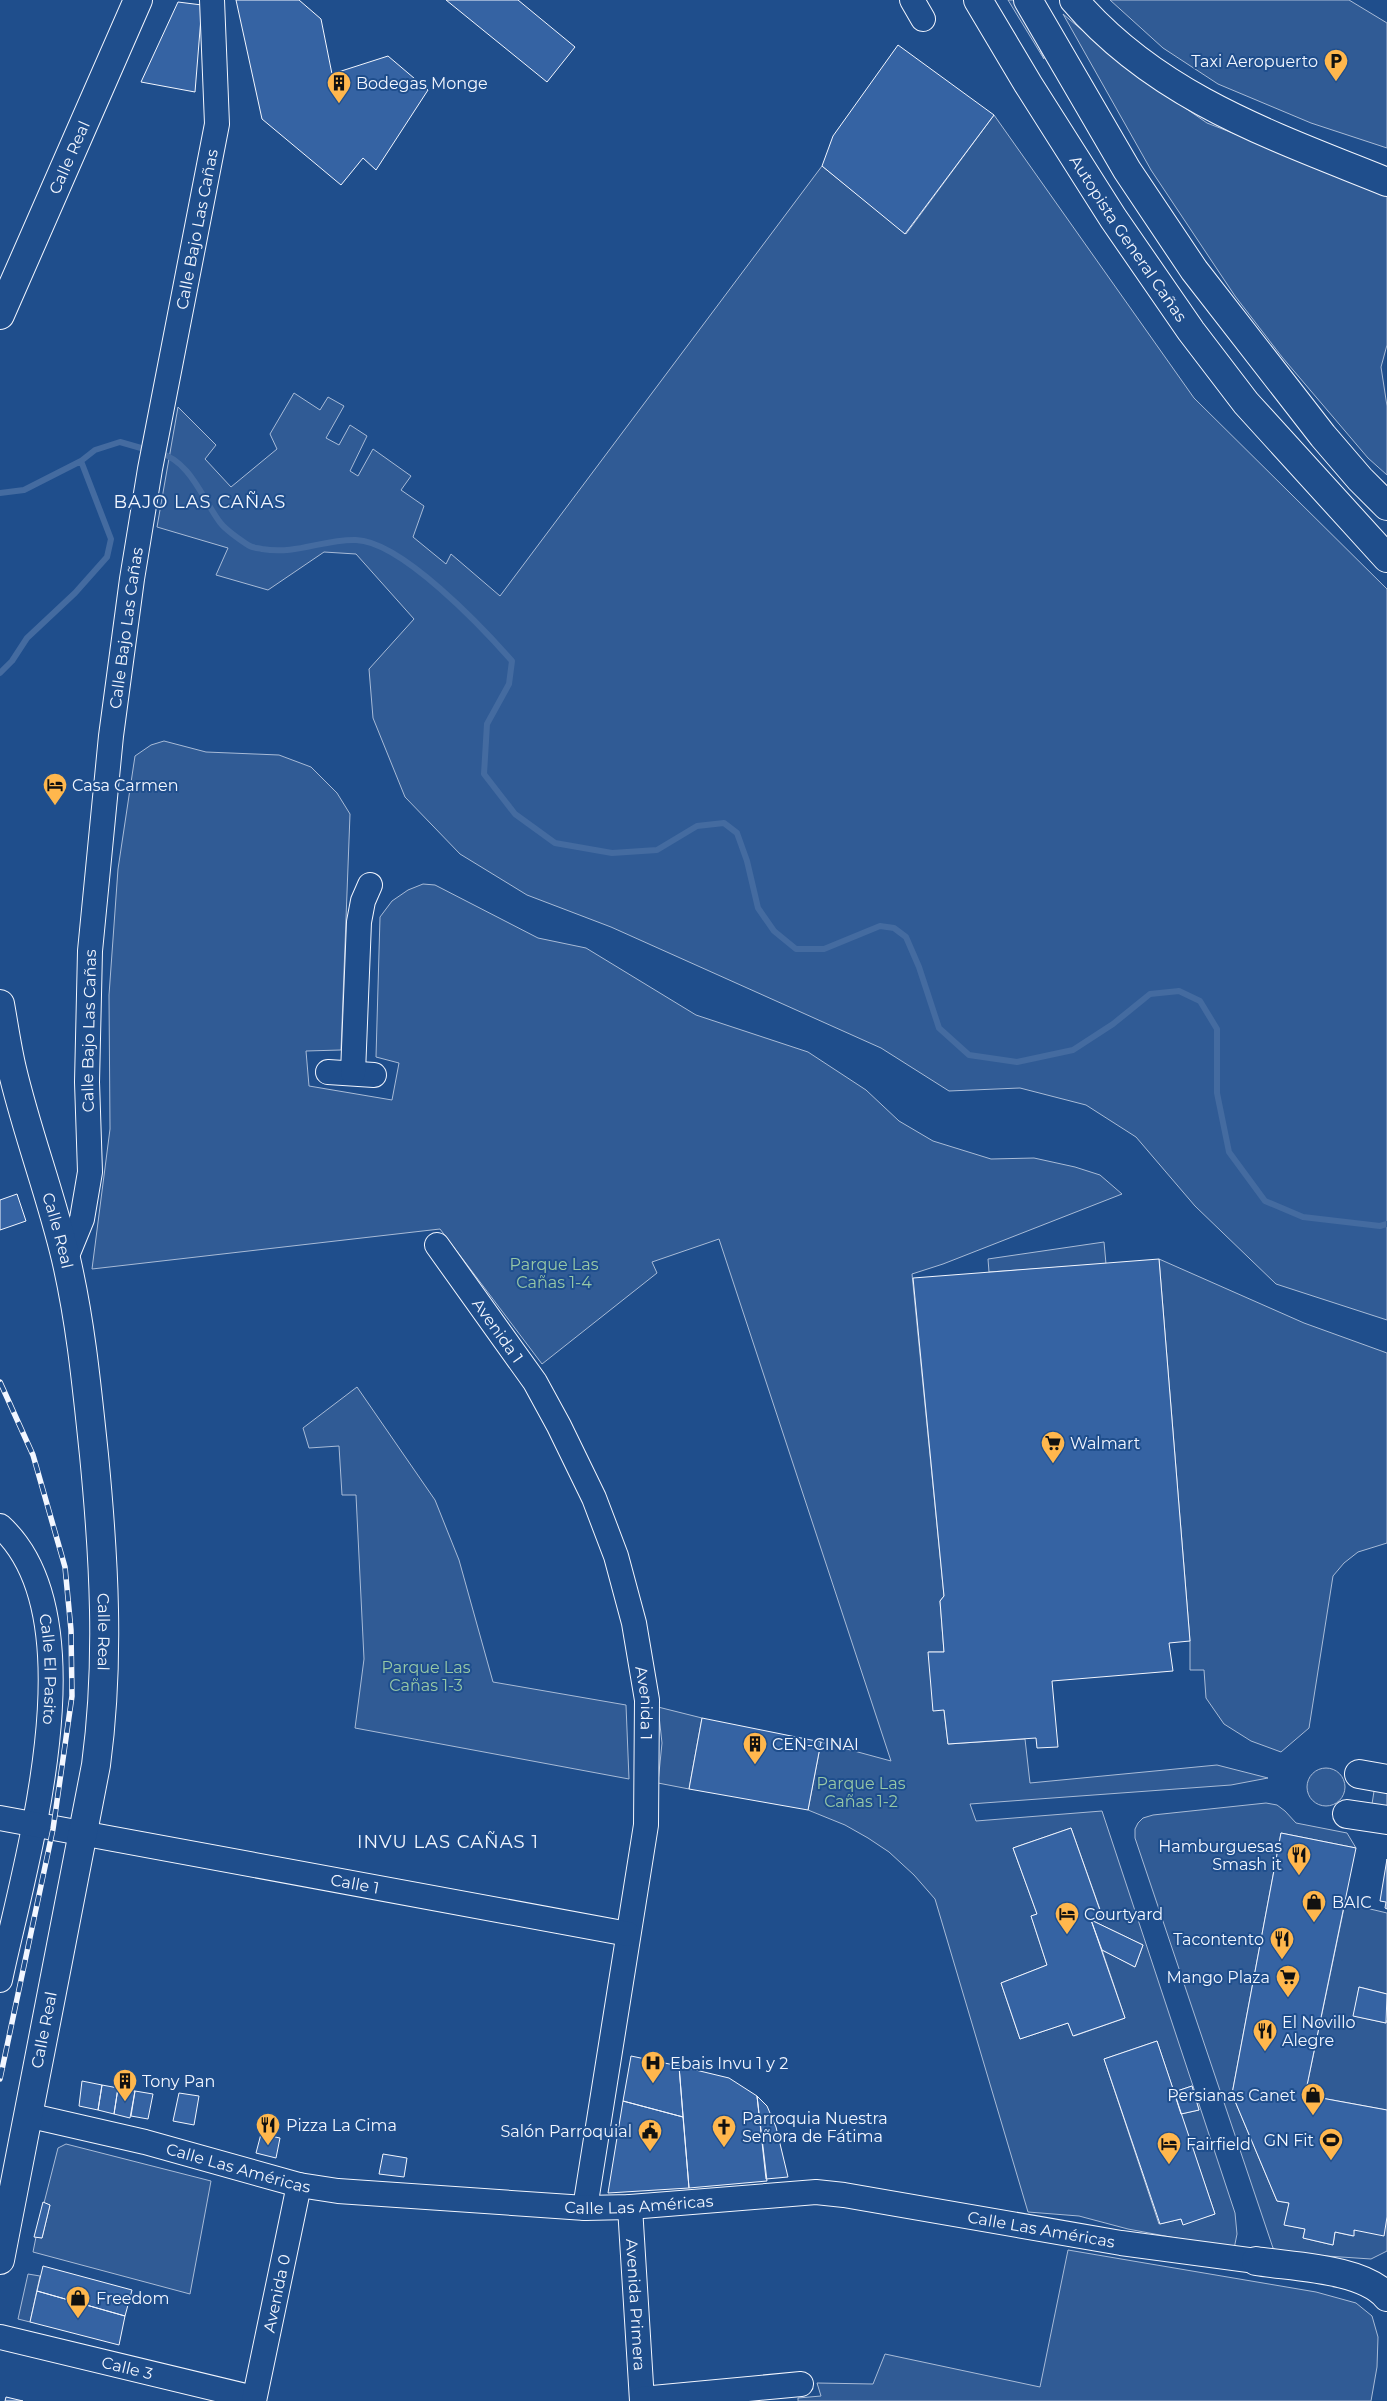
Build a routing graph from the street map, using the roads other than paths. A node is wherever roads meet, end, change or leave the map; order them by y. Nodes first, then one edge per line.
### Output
1 (138, 0) edge
2 (212, 0) edge
3 (978, 0) edge
4 (1028, 0) edge
5 (1074, 0) edge
6 (1387, 182) edge
7 (0, 315) edge
8 (1323, 436) junction
9 (1302, 463) junction
10 (1387, 488) edge
11 (1387, 506) edge
12 (1387, 533) edge
13 (1387, 558) edge
14 (370, 885) dead end
15 (0, 1004) edge
16 (328, 1072) dead end
17 (437, 1245) dead end
18 (66, 1258) junction
19 (0, 1526) edge
20 (1359, 1774) dead end
21 (1387, 1780) edge
22 (1347, 1814) dead end
23 (0, 1818) edge
24 (1387, 1820) edge
25 (34, 1824) junction
26 (83, 1834) junction
27 (628, 1934) junction
28 (0, 1980) edge
29 (27, 2115) junction
30 (299, 2185) junction
31 (630, 2207) junction
32 (585, 2208) junction
33 (0, 2260) edge
34 (1256, 2261) joint
35 (1387, 2297) edge
36 (0, 2337) edge
37 (794, 2390) edge
38 (254, 2399) edge
39 (642, 2400) edge

1 - 7 main road, Calle Real
2 - 18 street, Calle Bajo Las Cañas
3 - 9 main road, Autopista General Cañas
4 - 8 main road
5 - 6 main road
8 - 10 main road
8 - 11 main road
9 - 12 main road
9 - 13 main road
14 - 16 street
15 - 18 main road, Calle Real
17 - 27 street, Avenida 1
18 - 26 main road, Calle Real
19 - 25 street, Calle El Pasito
20 - 21 main road
22 - 24 main road
23 - 25 street, Calle 1
25 - 26 street, Calle 1
25 - 28 street, Calle El Pasito
26 - 27 street, Calle 1
26 - 29 main road, Calle Real
27 - 32 street, Avenida 1
29 - 30 street, Calle Las Américas
29 - 33 main road, Calle Real
30 - 32 street, Calle Las Américas
30 - 38 street, Avenida 0
31 - 32 street, Calle Las Américas
31 - 34 street, Calle Las Américas
31 - 39 street, Avenida Primera
34 - 35 main road
36 - 38 street, Calle 3
37 - 39 street

